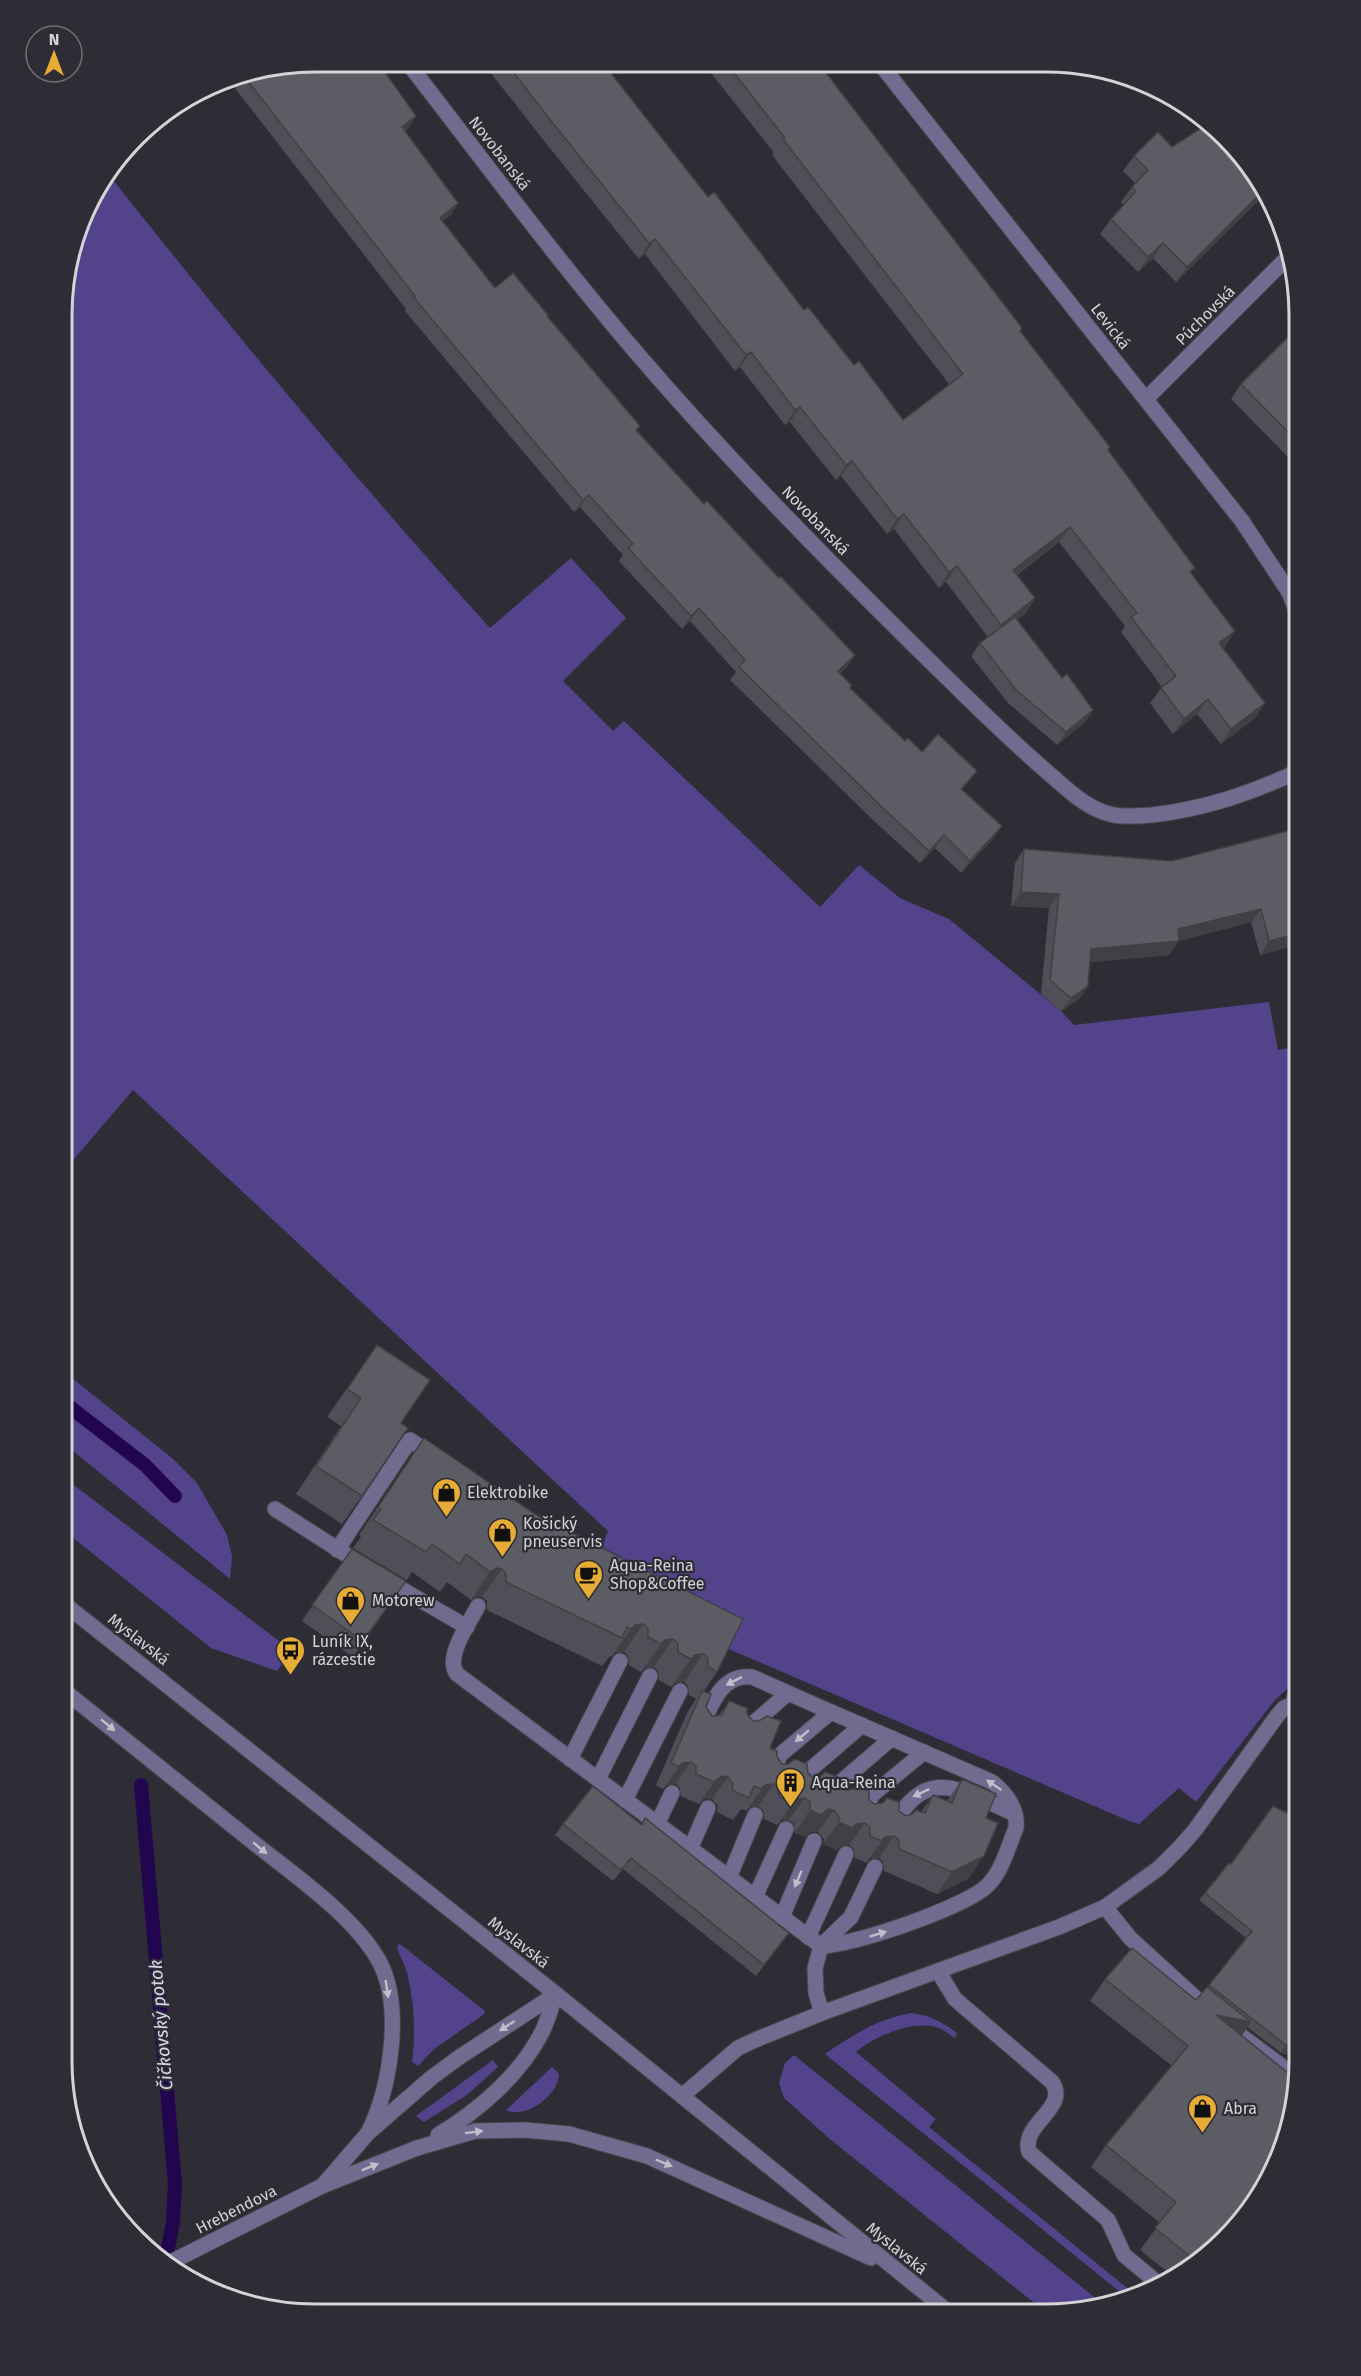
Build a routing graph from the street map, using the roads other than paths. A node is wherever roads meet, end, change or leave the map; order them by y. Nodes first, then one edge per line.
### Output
1 (415, 72) edge
2 (887, 72) edge
3 (1283, 262) edge
4 (1146, 399) junction
5 (1289, 582) edge
6 (1289, 775) edge
7 (448, 1466) edge
8 (275, 1509) dead end
9 (337, 1550) junction
10 (478, 1606) dead end
11 (72, 1610) edge
12 (467, 1628) junction
13 (620, 1661) edge
14 (650, 1676) edge
15 (680, 1691) edge
16 (788, 1693) junction
17 (72, 1697) edge
18 (1289, 1706) edge
19 (831, 1712) junction
20 (862, 1725) junction
21 (700, 1729) edge
22 (741, 1734) edge
23 (892, 1738) junction
24 (924, 1752) junction
25 (570, 1759) junction
26 (771, 1777) edge
27 (598, 1779) junction
28 (801, 1790) edge
29 (672, 1793) edge
30 (625, 1800) junction
31 (832, 1803) edge
32 (708, 1808) edge
33 (1015, 1814) junction
34 (755, 1815) edge
35 (862, 1817) edge
36 (657, 1824) junction
37 (892, 1828) edge
38 (786, 1829) edge
39 (814, 1840) edge
40 (690, 1849) junction
41 (846, 1854) edge
42 (875, 1867) edge
43 (729, 1878) junction
44 (756, 1897) junction
45 (1105, 1907) junction
46 (782, 1917) junction
47 (815, 1941) junction
48 (938, 1971) junction
49 (556, 1994) junction
50 (822, 2013) junction
51 (1288, 2071) edge
52 (682, 2096) junction
53 (368, 2133) junction
54 (417, 2148) junction
55 (322, 2186) junction
56 (176, 2260) edge
57 (891, 2267) junction
58 (1153, 2279) edge
59 (938, 2304) edge

1 - 6 street, Novobanská
2 - 4 street, Levická
3 - 4 street, Púchovská
4 - 5 street, Levická
7 - 9 street
8 - 9 street
9 - 12 street
10 - 12 street
11 - 49 street, Myslavská
12 - 25 street
13 - 25 street
14 - 27 street
15 - 30 street
16 - 19 street
16 -> 21 street
16 - 22 street
17 -> 53 street
18 - 45 street
19 - 20 street
19 -> 26 street
20 - 23 street
20 - 28 street
23 - 24 street
23 - 31 street
33 -> 24 street
24 - 35 street
25 - 27 street
27 - 30 street
29 - 36 street
30 - 36 street
32 - 40 street
33 -> 37 street
47 -> 33 street
34 - 43 street
36 - 40 street
38 - 44 street
39 -> 46 street
40 - 43 street
41 - 47 street
42 - 47 street
43 - 44 street
44 - 46 street
45 - 48 street
45 - 51 street
46 - 47 street
47 - 50 street
48 - 50 street
48 - 58 street
49 - 52 street, Myslavská
49 -> 53 street
49 - 54 street
50 - 52 street
52 - 57 street, Myslavská
53 - 55 street
55 -> 54 street, Hrebendova
54 -> 57 street
55 - 56 street, Hrebendova
57 - 59 street, Myslavská

